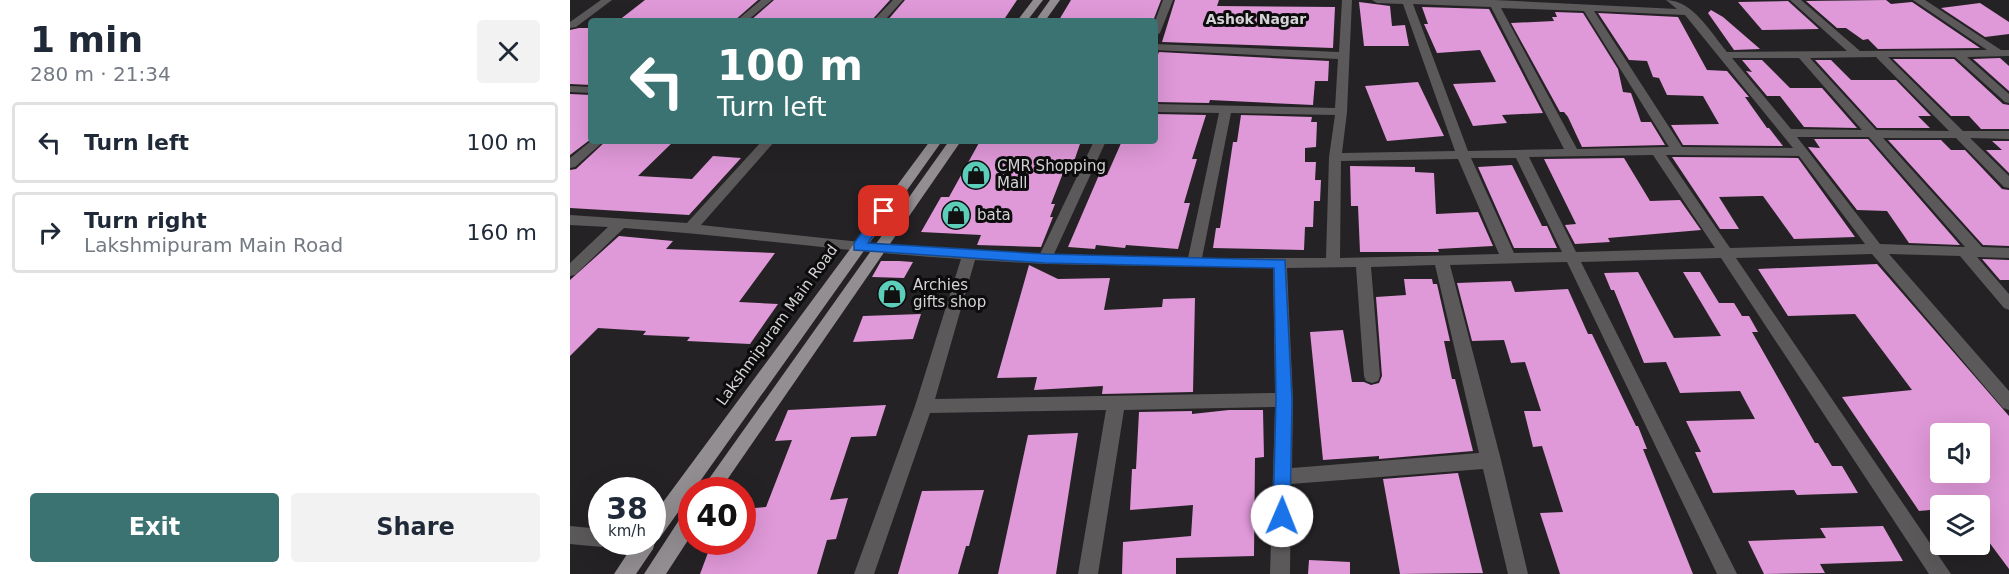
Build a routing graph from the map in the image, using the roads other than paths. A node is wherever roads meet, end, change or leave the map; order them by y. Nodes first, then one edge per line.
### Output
1 (607, 0) edge
2 (767, 0) edge
3 (898, 0) edge
4 (1038, 0) edge
5 (1055, 0) edge
6 (1168, 0) edge
7 (1347, 0) edge
8 (1377, 0) edge
9 (1671, 0) edge
10 (1795, 0) edge
11 (1918, 0) edge
12 (1407, 1) edge
13 (1494, 3) junction
14 (1586, 7) junction
15 (1688, 12) junction
16 (745, 18) edge
17 (881, 18) edge
18 (1024, 18) edge
19 (1042, 18) edge
20 (571, 25) edge
21 (1158, 25) edge
22 (588, 26) edge
23 (1158, 47) edge
24 (1856, 52) junction
25 (2004, 53) edge
26 (1958, 54) junction
27 (1724, 55) junction
28 (1802, 55) junction
29 (1880, 55) junction
30 (1345, 56) junction
31 (2009, 62) edge
32 (570, 89) edge
33 (588, 90) edge
34 (2009, 99) edge
35 (1158, 108) edge
36 (1226, 109) junction
37 (1341, 112) junction
38 (1872, 132) junction
39 (1788, 133) junction
40 (1959, 134) junction
41 (2009, 135) edge
42 (594, 144) edge
43 (766, 144) edge
44 (934, 144) edge
45 (953, 144) edge
46 (1099, 144) edge
47 (1657, 151) junction
48 (1678, 151) junction
49 (1572, 152) junction
50 (1803, 152) junction
51 (1521, 154) junction
52 (1463, 155) junction
53 (1335, 157) junction
54 (570, 164) edge
55 (2009, 184) edge
56 (570, 220) edge
57 (621, 223) junction
58 (690, 228) junction
59 (858, 246) junction
60 (879, 249) junction
61 (1876, 249) junction
62 (1726, 252) junction
63 (1971, 252) junction
64 (2009, 253) edge
65 (970, 254) junction
66 (1571, 257) junction
67 (1045, 259) junction
68 (1509, 259) junction
69 (1441, 260) junction
70 (1363, 262) junction
71 (1194, 263) junction
72 (1333, 263) junction
73 (1280, 264) junction
74 (570, 271) edge
75 (2009, 304) edge
76 (1372, 376) dead end
77 (1284, 400) junction
78 (1116, 404) junction
79 (2009, 404) edge
80 (924, 406) junction
81 (1492, 460) junction
82 (719, 477) edge
83 (1283, 477) junction
84 (666, 511) edge
85 (570, 535) edge
86 (588, 537) edge
87 (678, 538) edge
88 (636, 555) edge
89 (624, 574) edge
90 (654, 574) edge
91 (864, 574) edge
92 (1088, 574) edge
93 (1280, 574) edge
94 (1518, 574) edge
95 (1727, 574) edge
96 (1941, 574) edge

1 - 20 street
2 - 16 street
3 - 17 street
4 - 18 main road
5 - 19 main road
6 - 21 street
7 - 30 street
8 - 12 street
9 - 15 street
10 - 24 street
11 - 25 street
12 - 13 street
12 - 52 street
13 - 14 street
13 - 49 street
14 - 15 street
14 - 48 street
15 - 27 street
20 - 22 street
23 - 30 street
24 - 28 street
24 - 29 street
25 - 26 street
25 - 31 street
26 - 29 street
26 - 34 street
27 - 28 street
27 - 39 street
28 - 38 street
29 - 40 street
30 - 37 street
32 - 33 street
35 - 36 street
36 - 37 street
36 - 71 street
37 - 53 street
38 - 39 street
38 - 40 street
38 - 63 street
39 - 50 street
40 - 41 street
40 - 55 street
42 - 54 street
43 - 58 street
44 - 59 main road, Lakshmipuram Main Road
45 - 60 main road
46 - 67 street
47 - 48 street
47 - 49 street
47 - 62 street
48 - 50 street
49 - 51 street
50 - 61 street
51 - 52 street
51 - 66 street
52 - 53 street
52 - 68 street
53 - 72 street
56 - 57 street
57 - 58 street
57 - 74 street
58 - 59 street
59 - 60 street
59 - 84 main road, Lakshmipuram Main Road
60 - 65 street
60 - 82 main road
61 - 62 street
61 - 63 street
61 - 79 street
62 - 66 street
62 - 96 street
63 - 64 street
63 - 75 street
65 - 67 street
65 - 80 street
66 - 68 street
66 - 95 street
67 - 71 street
68 - 69 street
69 - 70 street
69 - 81 street
70 - 72 street
70 - 76 street
71 - 73 street
72 - 73 street
73 - 77 street
77 - 78 street
77 - 83 street
78 - 80 street
78 - 92 street
80 - 91 street
81 - 83 street
81 - 94 street
83 - 93 street
85 - 86 street
87 - 90 main road
88 - 89 main road, Lakshmipuram Main Road

